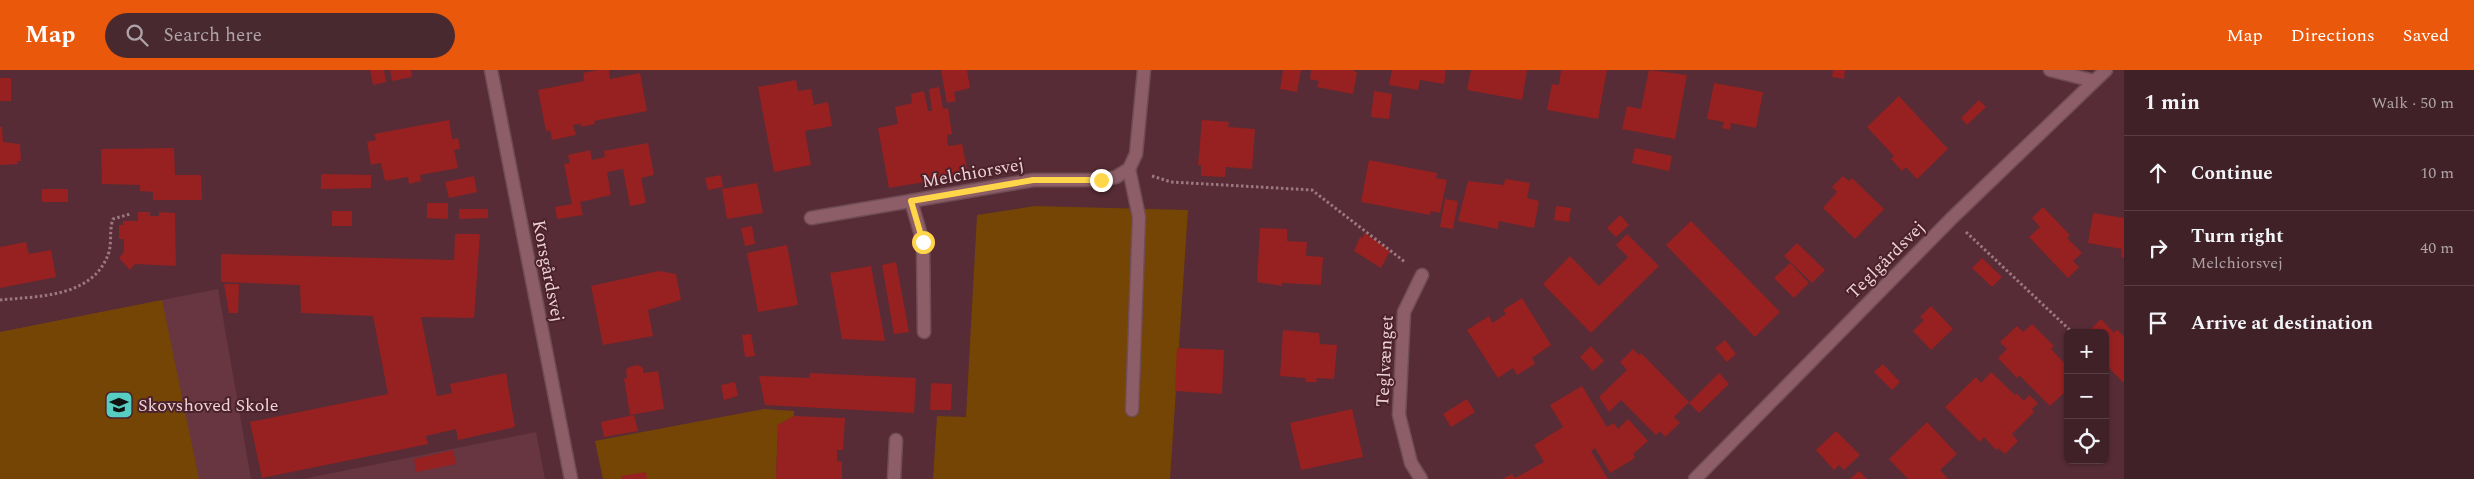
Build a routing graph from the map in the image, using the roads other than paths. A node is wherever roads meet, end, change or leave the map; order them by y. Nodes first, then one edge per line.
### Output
1 (491, 70) edge
2 (1144, 70) edge
3 (2050, 70) edge
4 (2106, 70) edge
5 (2094, 81) junction
6 (1129, 169) junction
7 (911, 201) junction
8 (811, 218) dead end
9 (1422, 275) road end
10 (924, 332) dead end
11 (1132, 410) dead end
12 (896, 440) dead end
13 (571, 479) edge
14 (894, 479) edge
15 (1421, 479) edge
16 (1695, 479) edge

1 - 13 street, Korsgårdsvej
2 - 6 street
3 - 5 street
4 - 5 street, Teglgårdsvej
5 - 16 street, Teglgårdsvej
6 - 7 street, Melchiorsvej
6 - 11 street
7 - 8 street, Melchiorsvej
7 - 10 street
9 - 15 street, Teglvænget
12 - 14 street

